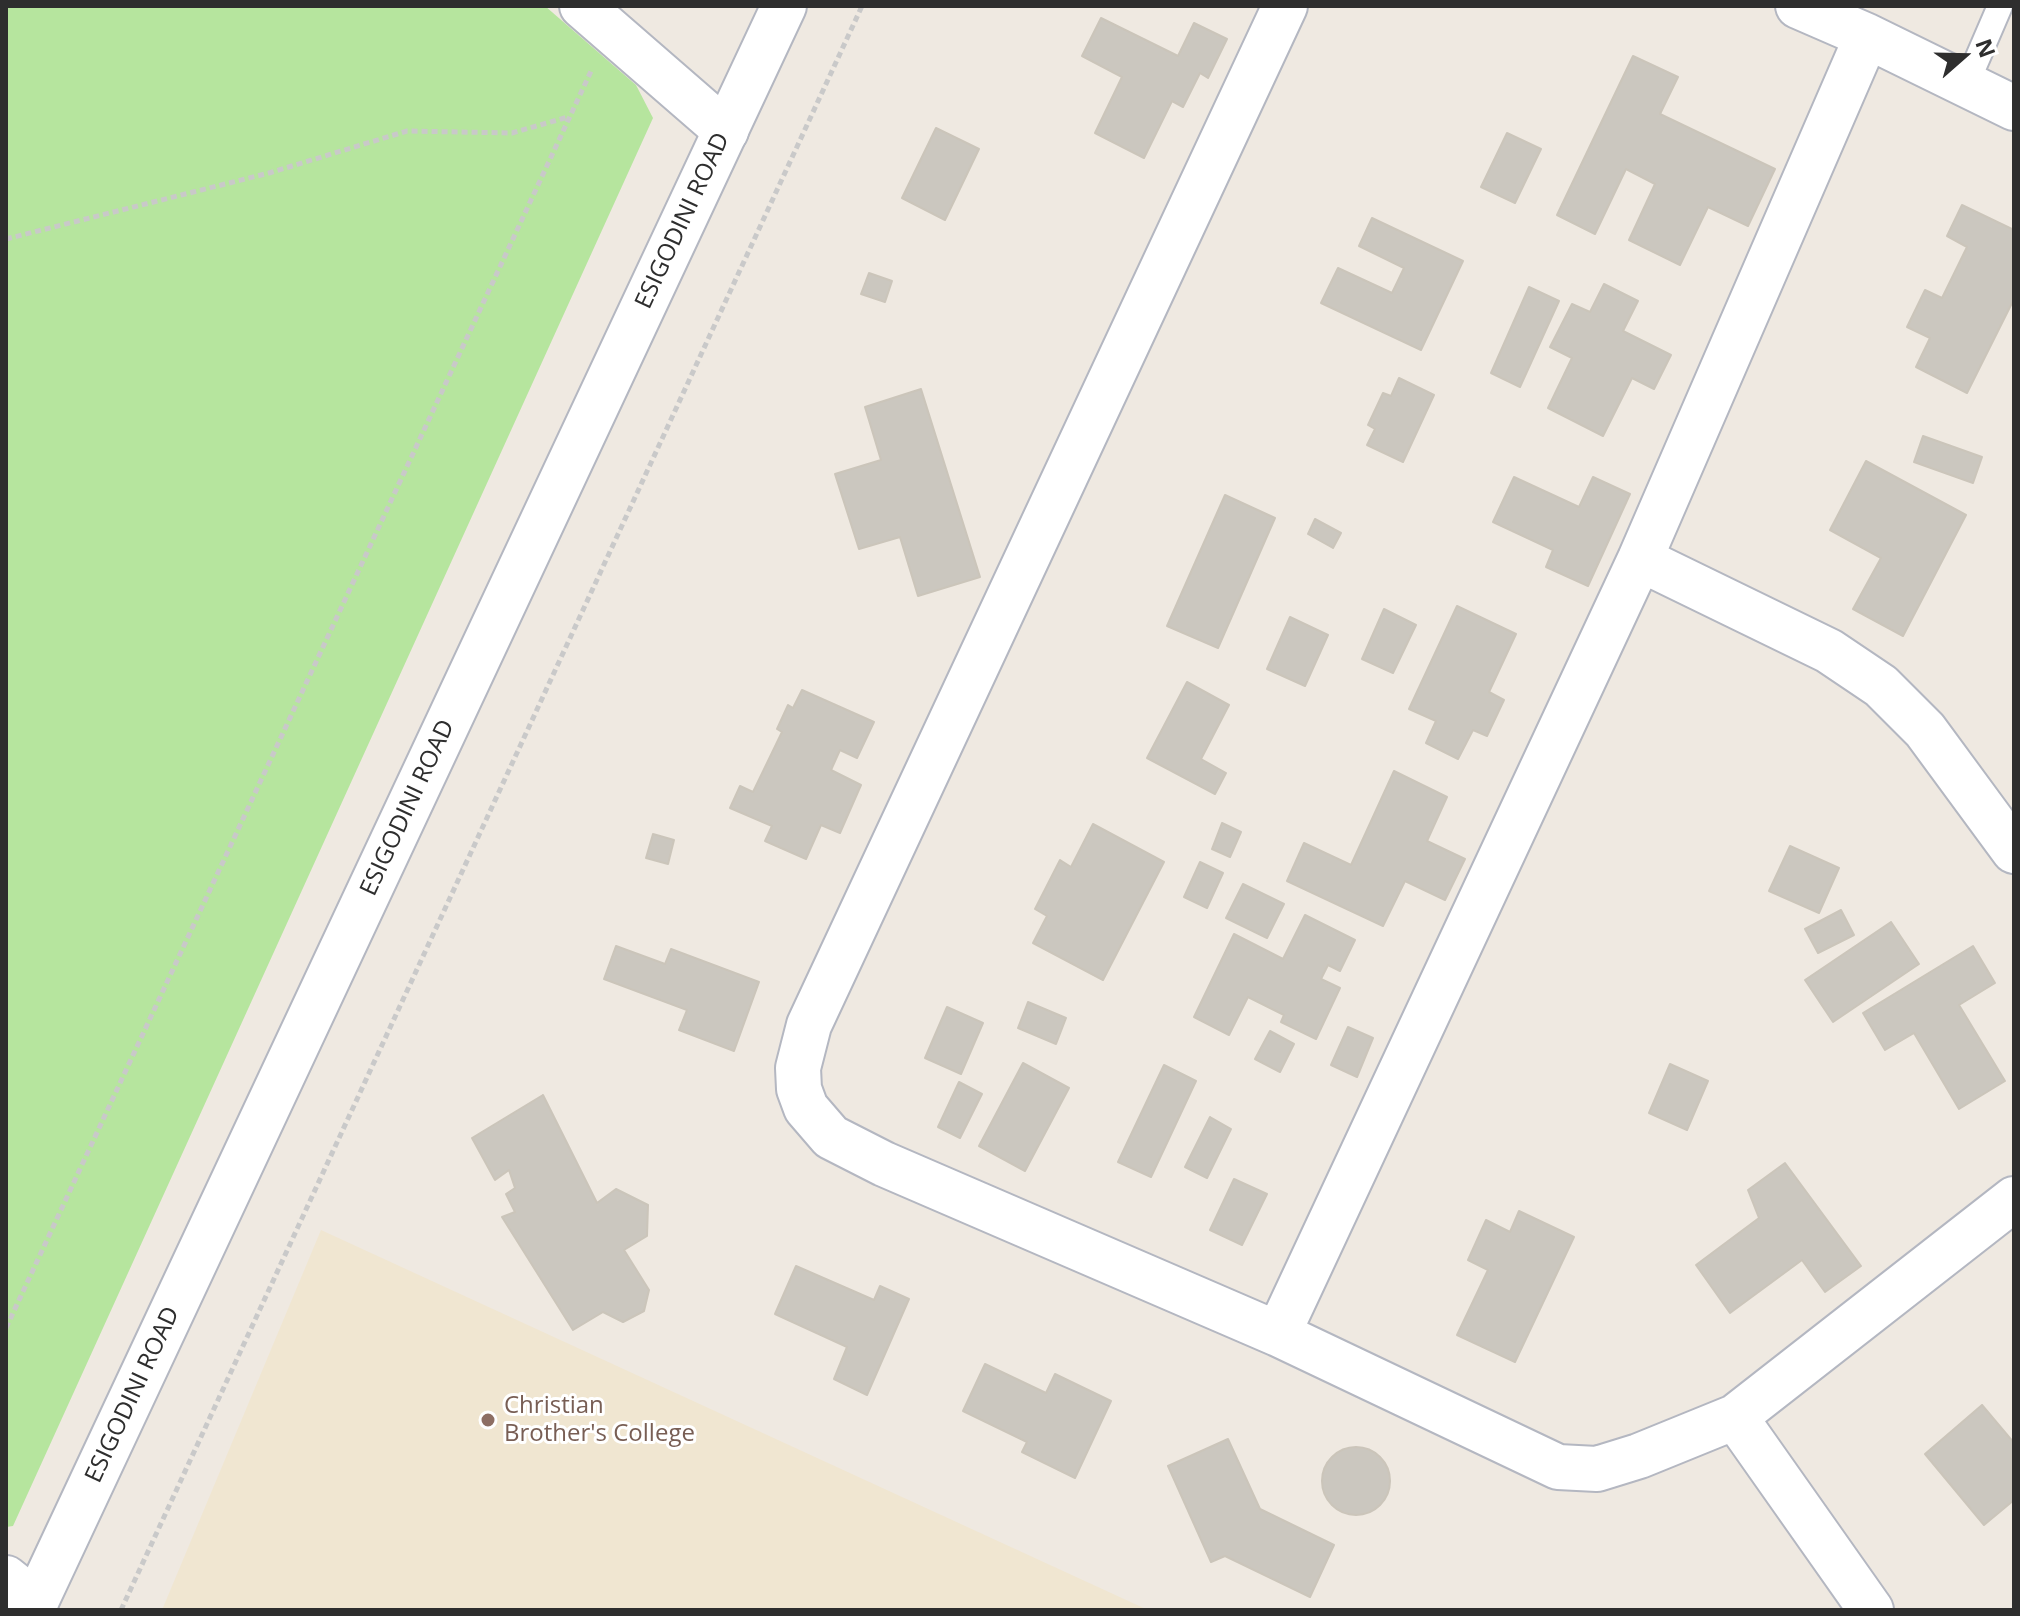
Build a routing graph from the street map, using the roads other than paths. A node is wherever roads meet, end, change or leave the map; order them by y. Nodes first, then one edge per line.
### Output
1 (784, 6) edge
2 (1285, 6) edge
3 (1798, 6) edge
4 (2000, 6) edge
5 (596, 18) edge
6 (1867, 36) junction
7 (1966, 85) junction
8 (2014, 108) edge
9 (726, 131) junction
10 (1640, 559) junction
11 (2014, 851) edge
12 (2014, 1199) edge
13 (1278, 1334) junction
14 (1735, 1417) junction
15 (25, 1597) edge
16 (1871, 1610) edge

1 - 9 street, ESIGODINI ROAD
2 - 13 street
3 - 6 street
4 - 7 lane
5 - 9 street
6 - 7 street
6 - 10 street
7 - 8 street
9 - 15 street, ESIGODINI ROAD
10 - 11 street
10 - 13 street
12 - 14 street
13 - 14 street
14 - 16 street

